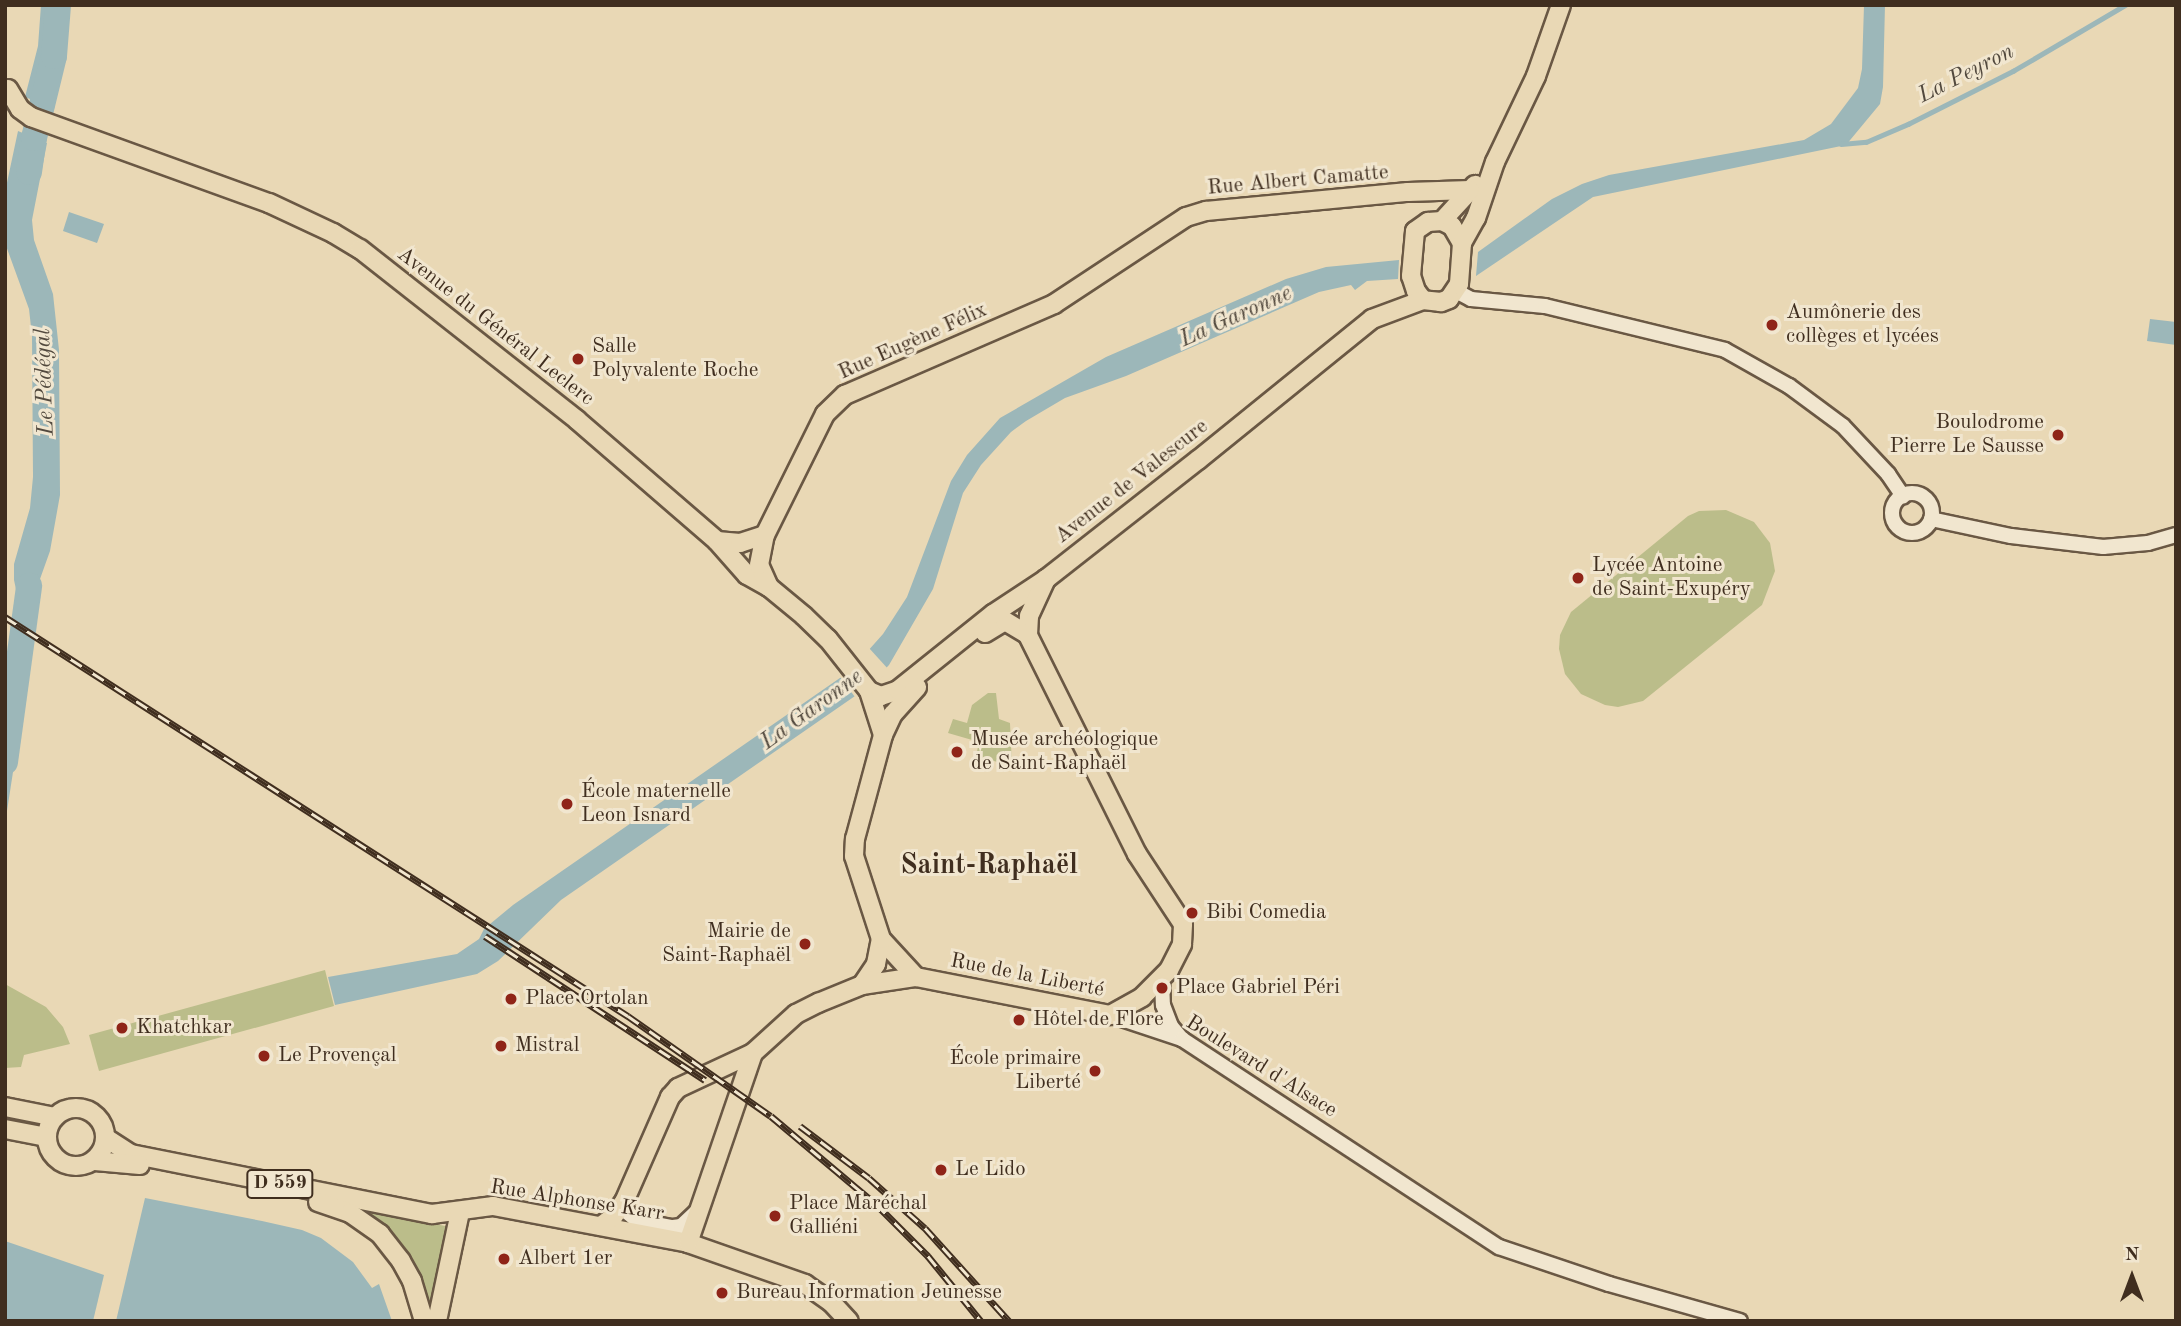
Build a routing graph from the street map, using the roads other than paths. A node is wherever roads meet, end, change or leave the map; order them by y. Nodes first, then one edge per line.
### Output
1 (1561, 5) edge
2 (5, 70) edge
3 (12, 102) edge
4 (1495, 162) junction
5 (1471, 190) junction
6 (1442, 221) junction
7 (1462, 243) junction
8 (1456, 291) junction
9 (1070, 295) joint
10 (1423, 300) junction
11 (1903, 496) junction
12 (1931, 519) junction
13 (765, 535) junction
14 (2176, 535) edge
15 (717, 541) junction
16 (1046, 579) junction
17 (769, 587) junction
18 (993, 620) junction
19 (1028, 635) junction
20 (869, 691) junction
21 (883, 735) junction
22 (881, 939) junction
23 (916, 977) junction
24 (1162, 979) junction
25 (862, 985) junction
26 (1110, 1015) junction
27 (1153, 1030) joint
28 (1182, 1039) junction
29 (753, 1053) junction
30 (5, 1107) edge
31 (46, 1115) junction
32 (14, 1131) edge
33 (47, 1137) junction
34 (106, 1138) junction
35 (94, 1161) junction
36 (624, 1202) junction
37 (699, 1209) junction
38 (460, 1212) junction
39 (601, 1226) junction
40 (688, 1243) junction
41 (424, 1321) edge
42 (437, 1321) edge
43 (849, 1321) edge
44 (1740, 1321) edge

1 - 4 main road
2 - 3 main road
3 - 15 main road, Avenue du Général Leclerc
4 - 5 main road
4 - 7 main road
5 - 6 main road
5 - 9 main road, Rue Albert Camatte
6 - 7 main road
6 - 10 main road
7 - 8 main road
8 - 10 main road
8 - 11 street
9 - 13 main road, Rue Eugène Félix
10 - 16 main road, Avenue de Valescure
11 - 12 street
11 - 12 street
12 - 14 street
13 - 15 main road
13 - 17 main road, Rue Eugène Félix
15 - 17 main road, Avenue du Général Leclerc
16 - 18 main road, Avenue de Valescure
16 - 19 main road
17 - 20 main road, Avenue du Général Leclerc
18 - 19 main road
18 - 20 main road, Avenue de Valescure
18 - 21 main road
19 - 24 main road
20 - 21 main road, Avenue du Général Leclerc
21 - 22 main road
22 - 23 main road
22 - 25 main road
23 - 25 main road, Rue de la Liberté
23 - 26 main road, Rue de la Liberté
24 - 26 main road
24 - 28 street
25 - 29 main road, Rue de la Liberté
26 - 27 street, Rue de la Liberté
27 - 28 street, Boulevard d'Alsace
28 - 44 street, Boulevard d'Alsace
29 - 36 main road
29 - 37 main road
30 - 31 main road
31 - 33 main road
31 - 34 main road
32 - 33 main road
33 - 35 main road
34 - 35 main road
34 - 38 main road, D 559
35 - 41 main road, D 559
36 - 37 street, Rue Alphonse Karr
36 - 39 main road
37 - 40 main road
38 - 39 main road, Rue Alphonse Karr / D 559
38 - 42 main road
39 - 40 main road, Rue Alphonse Karr / D 559
40 - 43 main road, D 559

